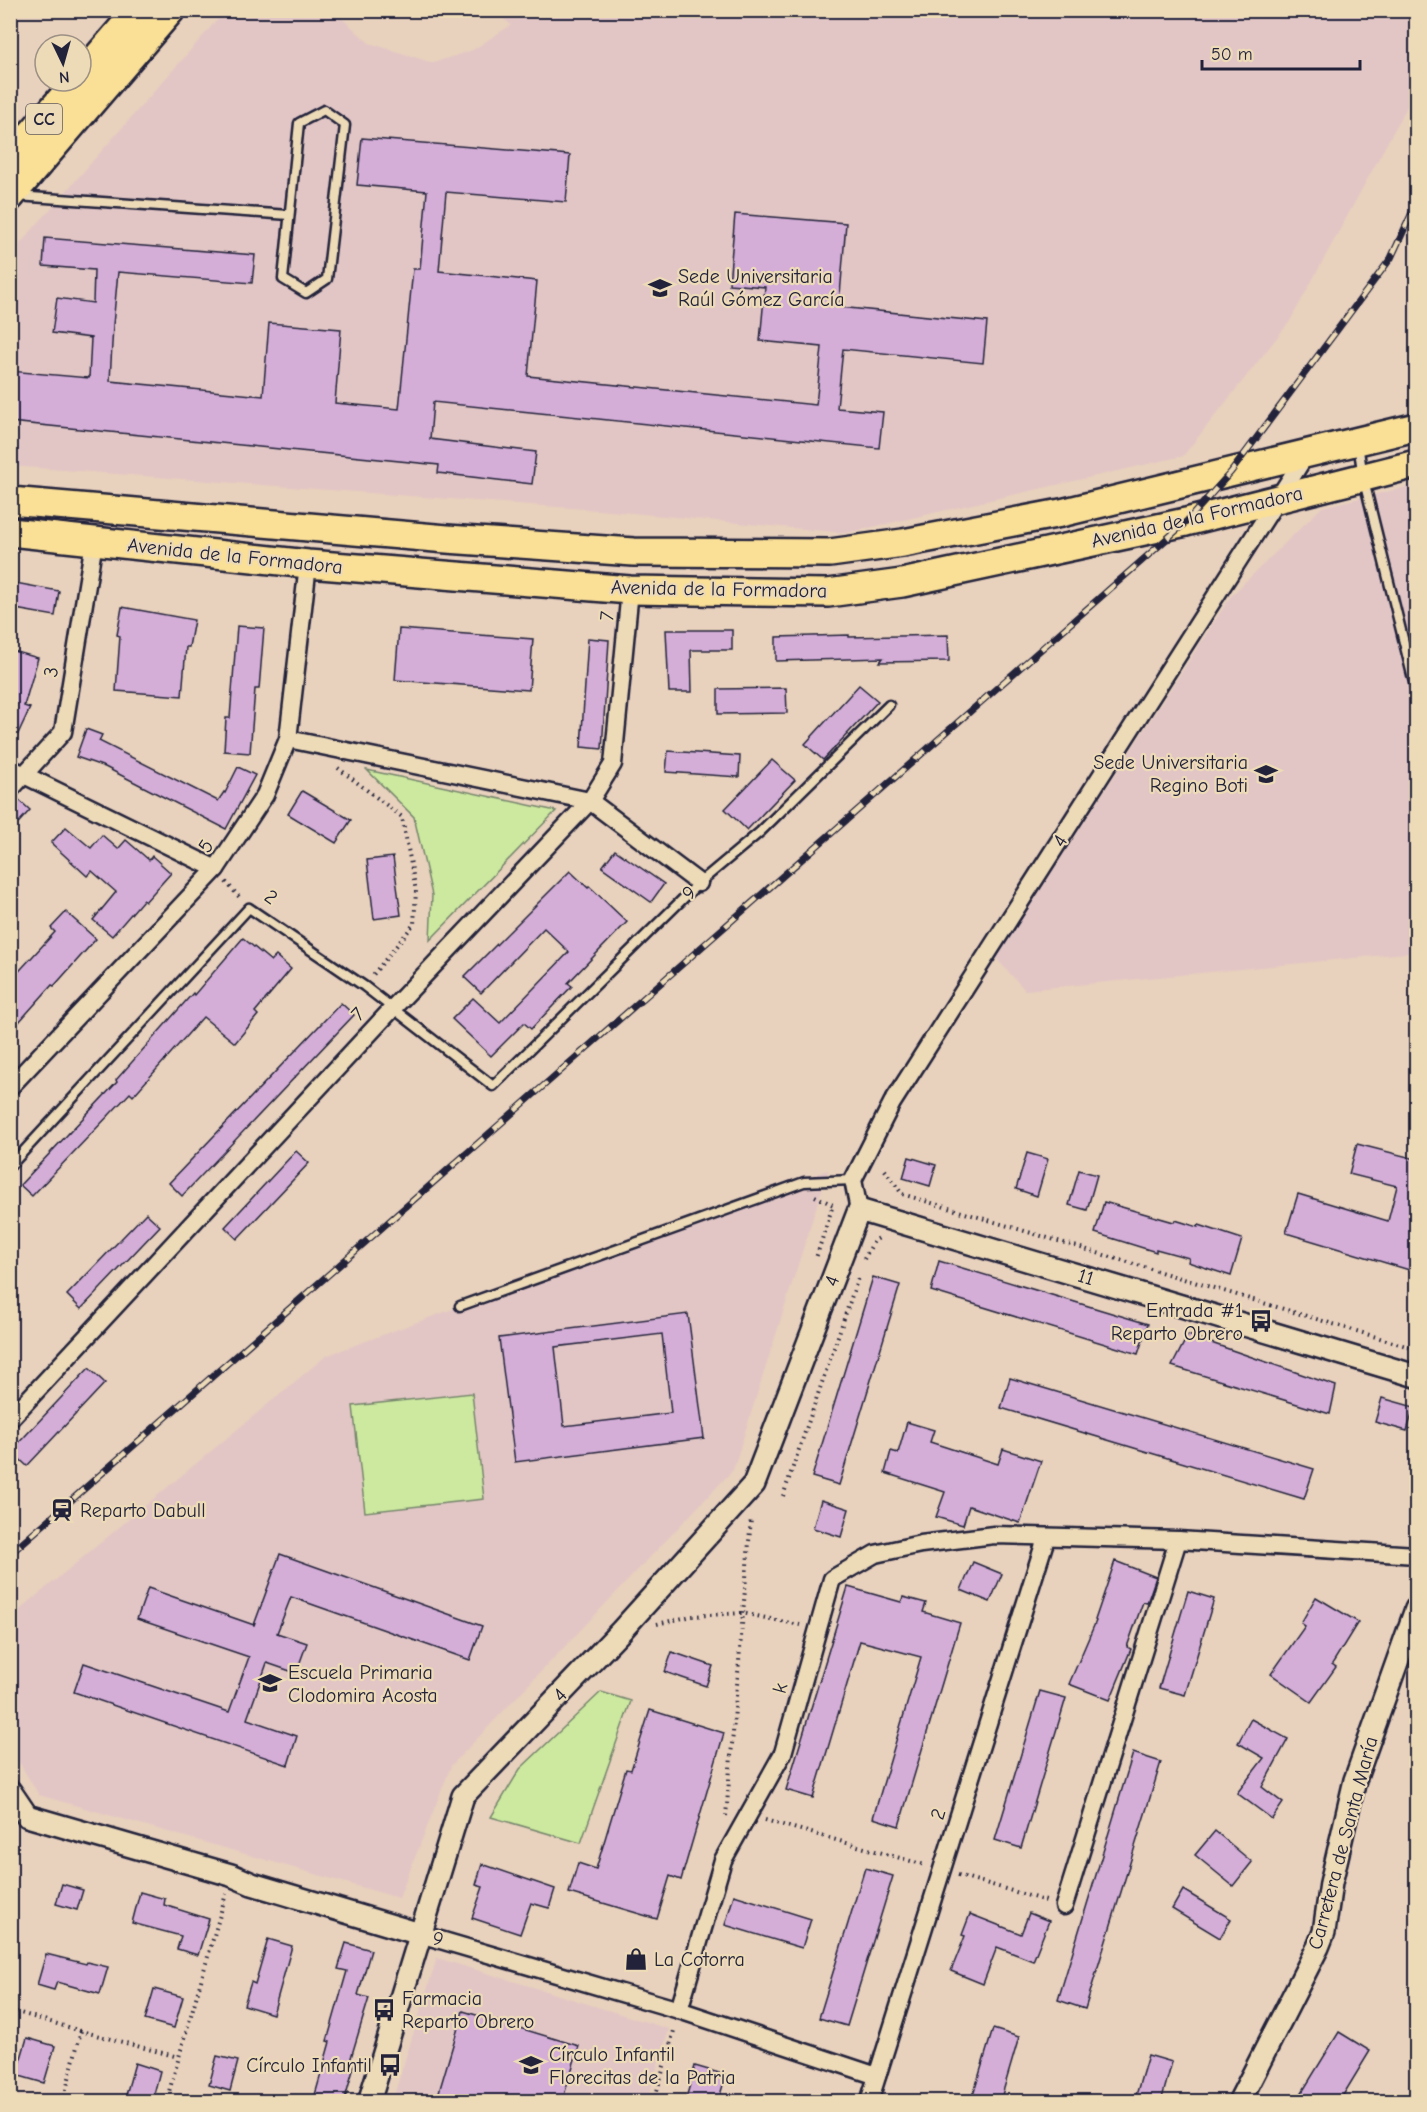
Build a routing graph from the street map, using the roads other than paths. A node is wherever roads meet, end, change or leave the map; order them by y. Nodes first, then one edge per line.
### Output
1 (138, 10) edge
2 (171, 10) edge
3 (93, 62) edge
4 (67, 93) edge
5 (10, 158) edge
6 (11, 196) edge
7 (289, 215) junction
8 (1416, 428) edge
9 (1357, 441) junction
10 (1307, 453) junction
11 (1416, 464) edge
12 (1363, 477) junction
13 (1280, 498) junction
14 (10, 501) edge
15 (10, 532) edge
16 (94, 542) junction
17 (308, 564) junction
18 (630, 590) junction
19 (1416, 691) edge
20 (889, 705) dead end
21 (295, 741) junction
22 (17, 772) edge
23 (10, 790) edge
24 (590, 801) junction
25 (216, 869) junction
26 (699, 883) junction
27 (393, 1008) junction
28 (493, 1086) joint
29 (10, 1087) edge
30 (10, 1166) edge
31 (853, 1180) junction
32 (859, 1210) junction
33 (460, 1306) dead end
34 (1416, 1376) edge
35 (10, 1419) edge
36 (1046, 1538) junction
37 (1179, 1540) junction
38 (1416, 1555) edge
39 (1416, 1609) edge
40 (10, 1791) edge
41 (1064, 1906) road end
42 (420, 1934) junction
43 (679, 2010) junction
44 (877, 2076) junction
45 (369, 2102) edge
46 (869, 2102) edge
47 (1239, 2102) edge

1 - 3 main road
2 - 6 main road, CC
4 - 5 main road, CC
6 - 7 lane
7 - 7 lane
8 - 9 main road, Avenida de la Formadora
9 - 10 main road, Avenida de la Formadora
9 - 12 lane
10 - 13 street, 4
10 - 14 main road, Avenida de la Formadora
11 - 12 main road, Avenida de la Formadora
12 - 13 main road, Avenida de la Formadora
12 - 19 lane
13 - 18 main road, Avenida de la Formadora
13 - 31 street, 4
15 - 16 main road, Avenida de la Formadora
16 - 17 main road, Avenida de la Formadora
16 - 22 street, 3
17 - 18 main road, Avenida de la Formadora
17 - 21 street, 5
18 - 24 street, 7
20 - 26 lane, 9
21 - 24 street
21 - 25 street, 5
22 - 23 street, 3
22 - 25 street
24 - 26 street
24 - 27 street, 7
25 - 29 street, 5
26 - 28 lane, 9
27 - 28 lane, 2
27 - 30 lane, 2
27 - 35 street, 7
31 - 32 street
31 - 33 lane
32 - 34 street, 11
32 - 42 street, 4
36 - 37 street, k
36 - 43 street, k
36 - 44 street, 2
37 - 38 street, k
37 - 41 street
39 - 47 street, Carretera de Santa María
40 - 42 street, 9
42 - 43 street, 9
42 - 45 street, 4
43 - 44 street, 9
44 - 46 street, 2

